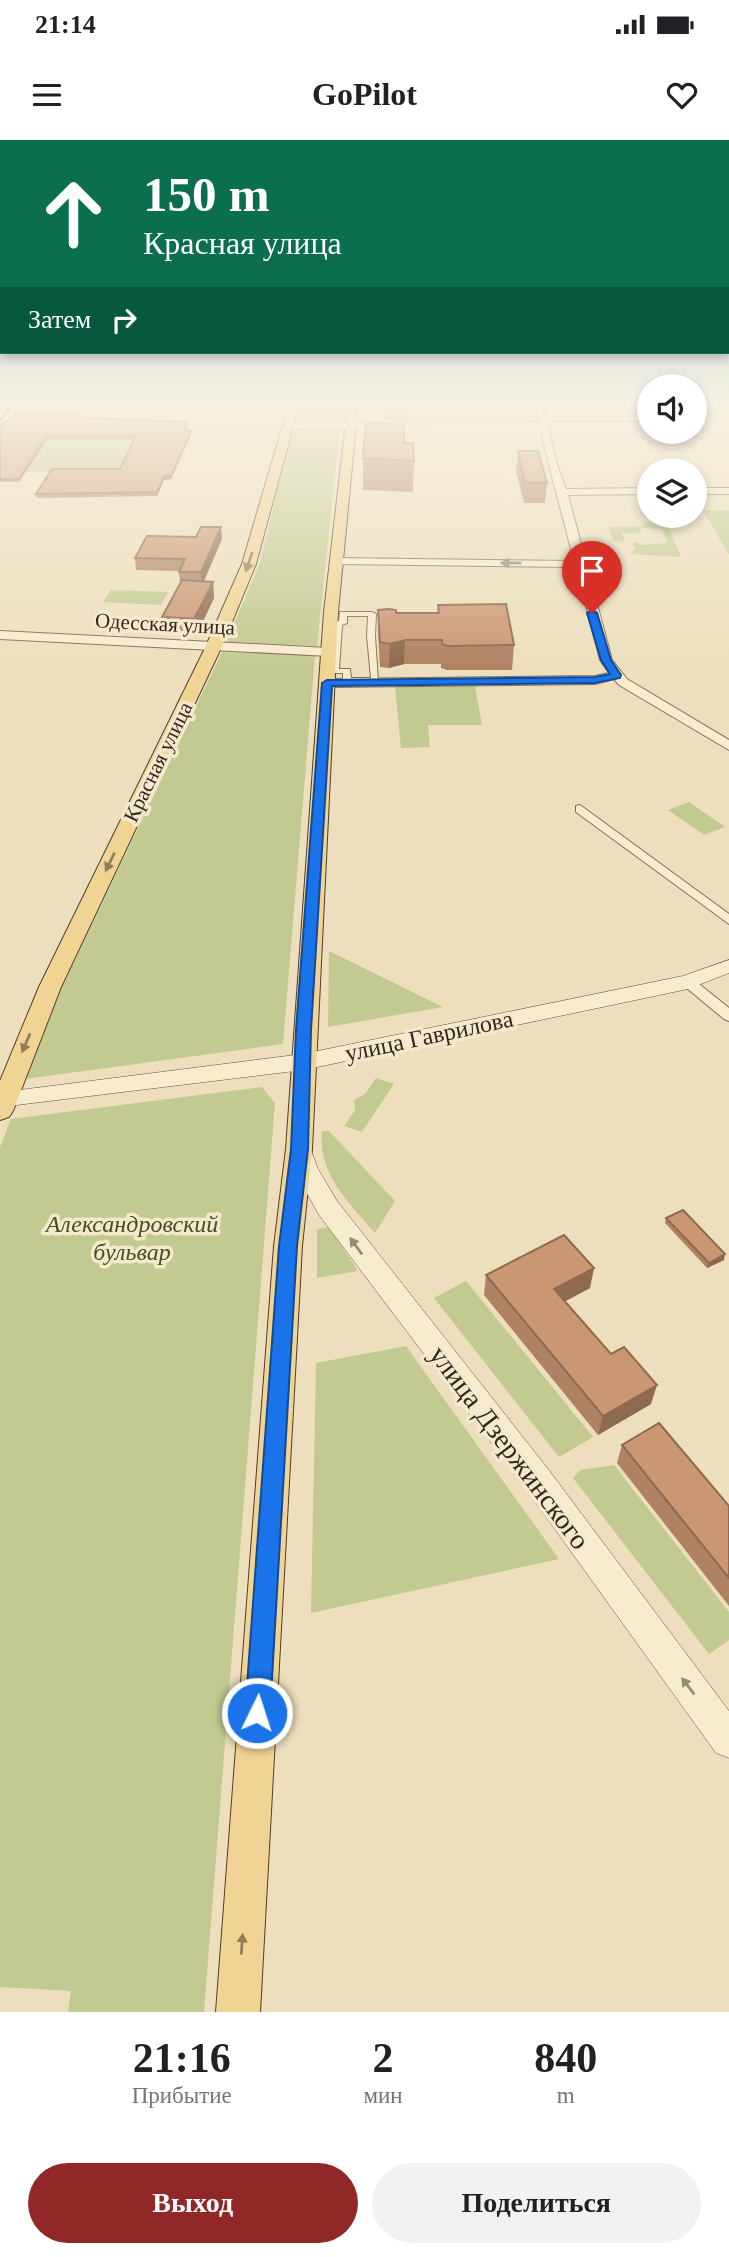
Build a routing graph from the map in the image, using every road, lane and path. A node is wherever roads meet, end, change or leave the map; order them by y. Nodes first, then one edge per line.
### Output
1 (270, 491) edge
2 (345, 491) edge
3 (618, 491) edge
4 (562, 492) joint
5 (338, 561) junction
6 (579, 564) junction
7 (0, 635) edge
8 (214, 646) junction
9 (329, 652) junction
10 (616, 675) junction
11 (375, 679) joint
12 (327, 683) junction
13 (729, 746) edge
14 (580, 809) dead end
15 (729, 920) edge
16 (729, 966) edge
17 (688, 982) junction
18 (729, 1016) edge
19 (303, 1062) junction
20 (252, 1070) junction
21 (302, 1091) junction
22 (1, 1104) edge
23 (299, 1149) junction
24 (729, 1741) edge
25 (238, 2012) edge

1 -> 8 main road, Красная улица
2 - 5 main road
3 - 4 street
4 - 6 street
6 -> 5 street
5 - 9 main road
6 - 10 street
7 - 8 street, Одесская улица
8 - 9 street, Одесская улица
8 -> 22 main road, Красная улица
9 - 12 main road
10 - 12 street
10 - 13 street
11 - 11 street
12 - 19 main road
14 - 15 street
16 - 17 main road, улица Гаврилова
17 - 18 street
17 - 19 main road, улица Гаврилова
19 - 20 main road, улица Гаврилова
19 - 21 main road
20 - 21 main road
20 - 22 main road, улица Гаврилова
21 - 23 main road
24 -> 23 main road, улица Дзержинского
25 -> 23 main road

